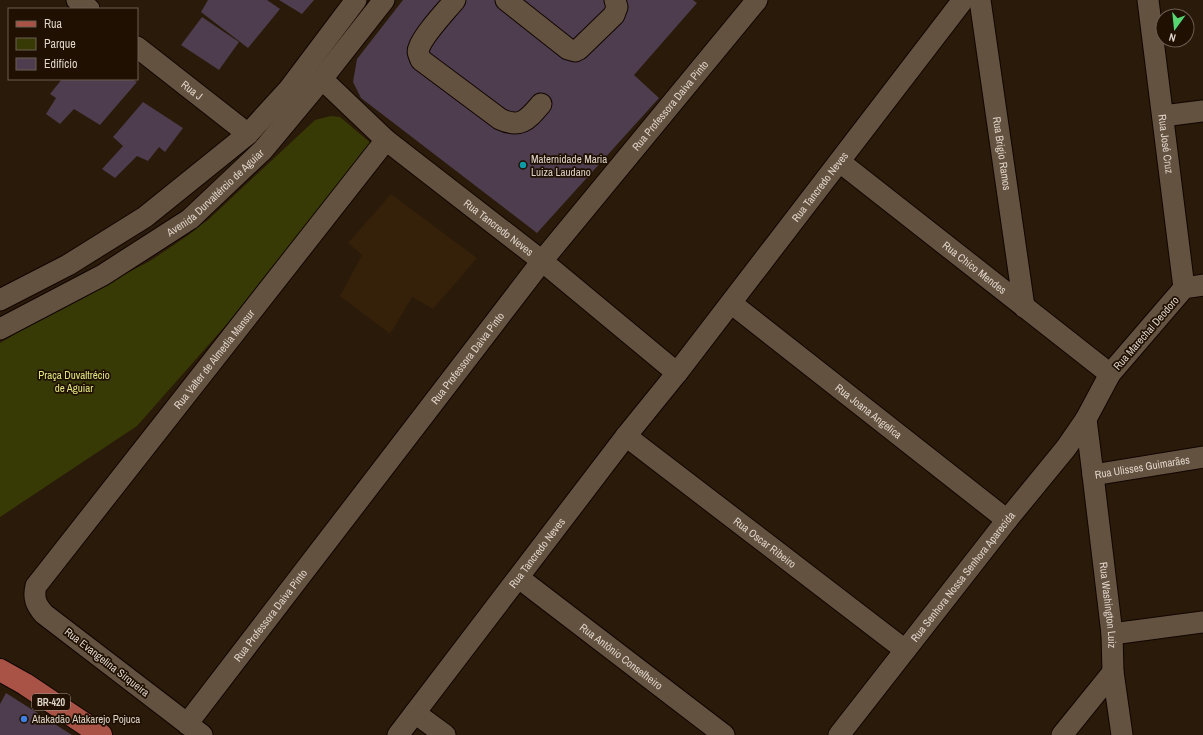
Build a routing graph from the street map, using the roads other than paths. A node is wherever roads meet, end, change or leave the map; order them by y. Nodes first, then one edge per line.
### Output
1 (78, 0) edge
2 (356, 0) edge
3 (384, 0) edge
4 (456, 0) edge
5 (506, 0) edge
6 (615, 0) edge
7 (757, 0) edge
8 (963, 0) edge
9 (980, 0) edge
10 (1148, 0) edge
11 (88, 8) edge
12 (138, 48) edge
13 (322, 78) junction
14 (541, 104) dead end
15 (1203, 111) edge
16 (1163, 116) junction
17 (248, 134) junction
18 (386, 140) junction
19 (840, 162) junction
20 (168, 198) junction
21 (190, 219) junction
22 (542, 261) junction
23 (1194, 287) edge
24 (0, 300) edge
25 (731, 303) junction
26 (1024, 307) junction
27 (0, 329) edge
28 (677, 373) junction
29 (1110, 374) junction
30 (1086, 419) junction
31 (626, 436) junction
32 (1203, 457) edge
33 (1093, 475) junction
34 (1007, 520) junction
35 (42, 578) joint
36 (519, 578) junction
37 (1203, 622) edge
38 (1112, 634) junction
39 (905, 650) junction
40 (0, 670) edge
41 (1113, 672) junction
42 (415, 713) junction
43 (194, 730) edge
44 (101, 735) edge
45 (398, 735) edge
46 (445, 735) edge
47 (724, 735) edge
48 (840, 735) edge
49 (1062, 735) edge
50 (1122, 735) edge

1 - 11 street
2 - 17 street, Avenida Durvaltércio de Aguiar
3 - 13 street, Avenida Durvaltércio de Aguiar
4 - 14 street
5 - 6 street
7 - 22 street, Rua Professora Daiva Pinto
8 - 19 street, Rua Tancredo Neves
9 - 26 street, Rua Brigio Ramos
10 - 16 street, Rua José Cruz
12 - 17 street, Rua J
13 - 18 street, Rua Tancredo Neves
13 - 21 street, Avenida Durvaltércio de Aguiar
15 - 16 street
16 - 23 street, Rua José Cruz
17 - 20 street, Avenida Durvaltércio de Aguiar
18 - 22 street, Rua Tancredo Neves
18 - 35 street, Rua Valter de Almedia Mansur
19 - 25 street, Rua Tancredo Neves
19 - 26 street, Rua Chico Mendes
20 - 21 street
20 - 24 street, Avenida Durvaltércio de Aguiar
21 - 27 street, Avenida Durvaltércio de Aguiar
22 - 28 street, Rua Tancredo Neves
22 - 43 street, Rua Professora Daiva Pinto
23 - 29 street, Rua Marechal Deodoro
25 - 28 street, Rua Tancredo Neves
25 - 34 street, Rua Joana Angelica
26 - 29 street, Rua Chico Mendes
28 - 31 street, Rua Tancredo Neves
29 - 30 street
30 - 33 street, Rua Ulisses Guimarães
30 - 34 street, Rua Senhora Nossa Senhora Aparecida
31 - 36 street, Rua Tancredo Neves
31 - 39 street, Rua Oscar Ribeiro
32 - 33 street, Rua Ulisses Guimarães
33 - 38 street, Rua Washington Luiz
34 - 39 street, Rua Senhora Nossa Senhora Aparecida
35 - 43 street, Rua Evangelina Sirqueira
36 - 42 street, Rua Tancredo Neves
36 - 47 street, Rua Antônio Conselheiro
37 - 38 street
38 - 41 street, Rua Washington Luiz
39 - 48 street, Rua Senhora Nossa Senhora Aparecida
40 - 44 main road, BR-420
41 - 49 street
41 - 50 street, Rua Washington Luiz
42 - 45 street, Rua Tancredo Neves
42 - 46 street

